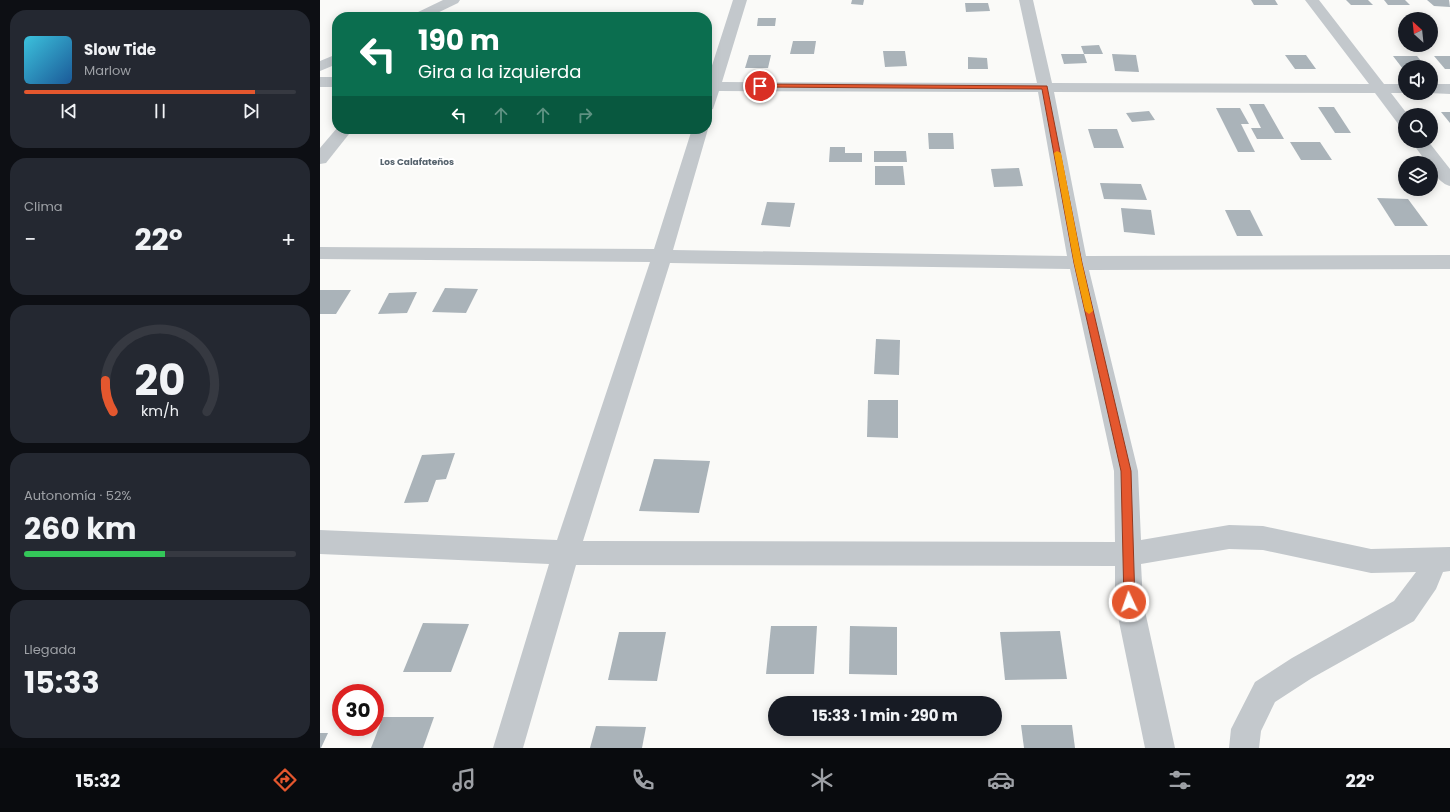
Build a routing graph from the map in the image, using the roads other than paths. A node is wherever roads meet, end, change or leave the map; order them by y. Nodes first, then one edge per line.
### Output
1 (454, 0) edge
2 (740, 0) edge
3 (1026, 0) edge
4 (1312, 0) edge
5 (429, 12) edge
6 (444, 12) edge
7 (332, 61) edge
8 (320, 67) edge
9 (712, 80) edge
10 (320, 82) edge
11 (332, 82) edge
12 (712, 86) edge
13 (1045, 87) junction
14 (1379, 89) junction
15 (1398, 89) edge
16 (1438, 89) edge
17 (1450, 90) edge
18 (1398, 113) edge
19 (341, 134) edge
20 (699, 134) edge
21 (1425, 148) edge
22 (320, 159) edge
23 (1450, 181) edge
24 (320, 254) edge
25 (662, 256) junction
26 (1450, 262) edge
27 (1078, 263) junction
28 (320, 542) edge
29 (566, 552) junction
30 (1127, 554) junction
31 (1442, 559) edge
32 (508, 748) edge
33 (1160, 748) edge
34 (1244, 748) edge

1 - 5 street
1 - 6 street
2 - 9 street
3 - 13 street
4 - 14 street
7 - 8 street
10 - 11 street
12 - 13 street
13 - 14 street
13 - 27 street
14 - 15 street
14 - 18 street
16 - 17 street
19 - 22 street
20 - 25 street
21 - 23 street
24 - 25 street
25 - 27 street
25 - 29 street
26 - 27 street
27 - 30 street
28 - 29 street
29 - 30 street
29 - 32 street
30 - 31 street
30 - 33 street
31 - 34 street

